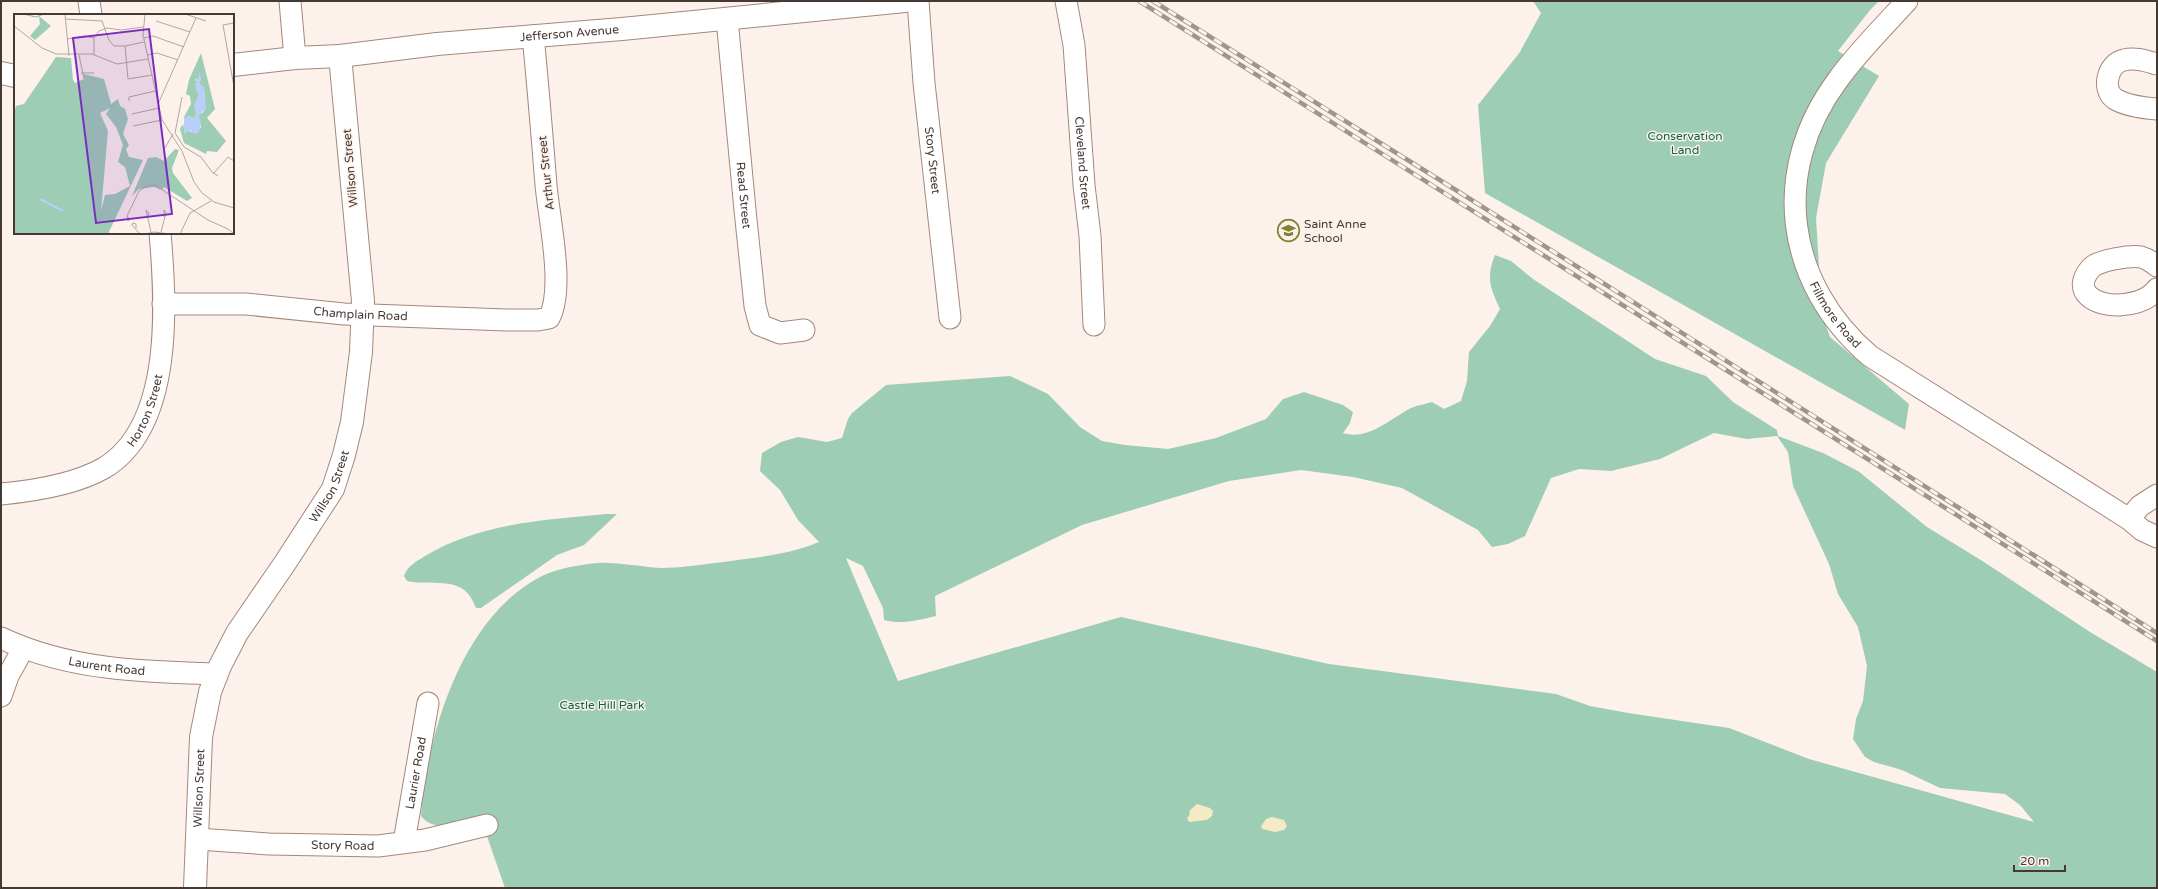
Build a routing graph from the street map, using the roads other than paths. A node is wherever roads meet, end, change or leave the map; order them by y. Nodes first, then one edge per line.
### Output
1 (89, 1) edge
2 (290, 1) edge
3 (905, 1) edge
4 (918, 1) edge
5 (1066, 1) edge
6 (1907, 1) edge
7 (866, 3) edge
8 (91, 14) edge
9 (727, 19) junction
10 (534, 36) junction
11 (340, 56) junction
12 (295, 58) junction
13 (2157, 64) edge
14 (234, 65) edge
15 (1, 73) edge
16 (14, 76) edge
17 (2157, 109) edge
18 (160, 234) edge
19 (2157, 266) edge
20 (2157, 289) edge
21 (164, 304) junction
22 (553, 311) joint
23 (362, 314) junction
24 (950, 318) dead end
25 (1094, 325) dead end
26 (804, 330) dead end
27 (1, 494) edge
28 (2157, 495) edge
29 (2129, 519) junction
30 (2157, 537) edge
31 (1, 638) edge
32 (23, 649) junction
33 (217, 674) junction
34 (1, 696) edge
35 (428, 703) dead end
36 (487, 825) dead end
37 (197, 839) junction
38 (404, 842) junction
39 (194, 888) edge

1 - 8 street
2 - 12 street
3 - 7 street, Jefferson Avenue
4 - 24 street, Story Street
5 - 25 street, Cleveland Street
6 - 29 street, Fillmore Road
7 - 9 street, Jefferson Avenue
9 - 10 street, Jefferson Avenue
9 - 26 street, Read Street
10 - 11 street, Jefferson Avenue
10 - 22 street, Arthur Street
11 - 12 street, Jefferson Avenue
11 - 23 street, Willson Street
12 - 14 street, Jefferson Avenue
13 - 17 street
15 - 16 street
18 - 21 street, Horton Street
19 - 20 street
21 - 23 street, Champlain Road
21 - 27 street, Horton Street
22 - 23 street, Champlain Road
23 - 33 street, Willson Street
28 - 29 street
29 - 30 street, Fillmore Road
31 - 32 street, Laurent Road
32 - 33 street, Laurent Road
32 - 34 street
33 - 37 street, Willson Street
35 - 38 street, Laurier Road
36 - 38 street, Story Road
37 - 38 street, Story Road
37 - 39 street, Willson Street

